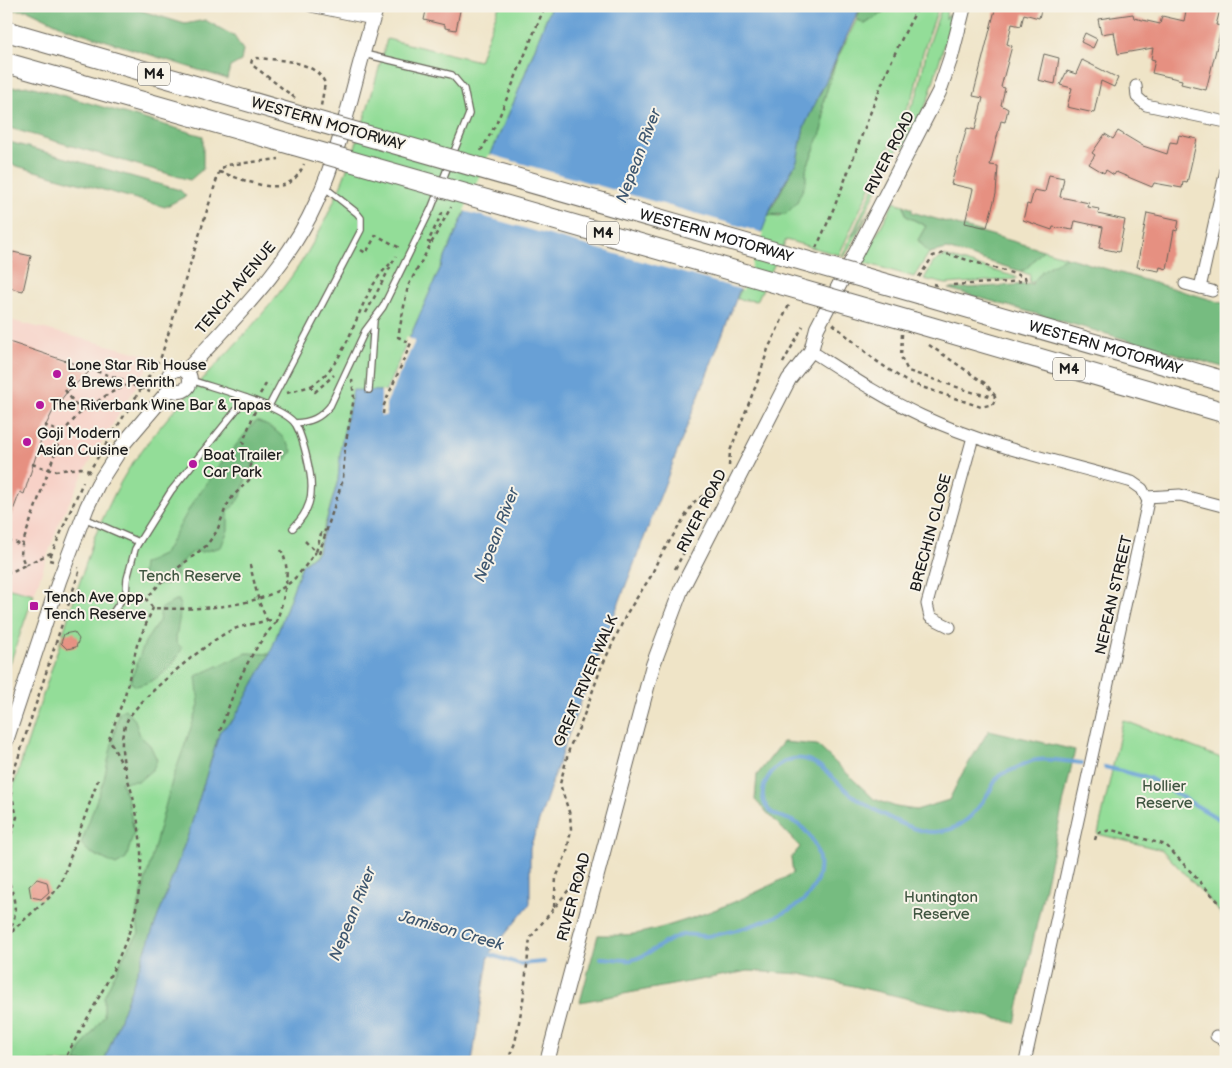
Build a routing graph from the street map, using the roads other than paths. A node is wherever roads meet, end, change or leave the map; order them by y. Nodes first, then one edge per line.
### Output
1 (311, 6) edge
2 (964, 6) edge
3 (375, 12) edge
4 (6, 31) edge
5 (364, 54) junction
6 (6, 63) edge
7 (1136, 86) dead end
8 (1226, 122) edge
9 (1226, 170) edge
10 (323, 186) junction
11 (1185, 284) dead end
12 (1200, 288) junction
13 (1212, 291) dead end
14 (374, 320) junction
15 (811, 351) junction
16 (188, 375) junction
17 (1226, 382) edge
18 (171, 388) junction
19 (369, 390) dead end
20 (246, 398) junction
21 (269, 406) junction
22 (1226, 413) edge
23 (295, 423) junction
24 (973, 437) junction
25 (1147, 497) junction
26 (1226, 507) edge
27 (83, 517) junction
28 (293, 528) dead end
29 (139, 542) junction
30 (112, 614) dead end
31 (950, 627) dead end
32 (6, 741) edge
33 (547, 1062) edge
34 (1025, 1062) edge

1 - 3 street
2 - 15 street, RIVER ROAD
3 - 5 street, TENCH AVENUE
4 - 17 highway, WESTERN MOTORWAY / M4, bridge
5 - 10 street, TENCH AVENUE
5 - 14 lane
6 - 22 highway, WESTERN MOTORWAY / M4, bridge
7 - 8 street
9 - 12 street
10 - 16 street, TENCH AVENUE
10 - 21 lane
11 - 12 street
12 - 13 street
14 - 19 lane
14 - 23 lane
15 - 24 street
15 - 33 street, RIVER ROAD
16 - 18 street
16 - 18 street
16 - 20 lane
18 - 27 street
20 - 21 lane
20 - 29 lane
21 - 23 lane
23 - 28 lane
24 - 25 street
24 - 31 street, BRECHIN CLOSE
25 - 26 street
25 - 34 street, NEPEAN STREET
27 - 29 lane
27 - 32 street
29 - 30 lane

